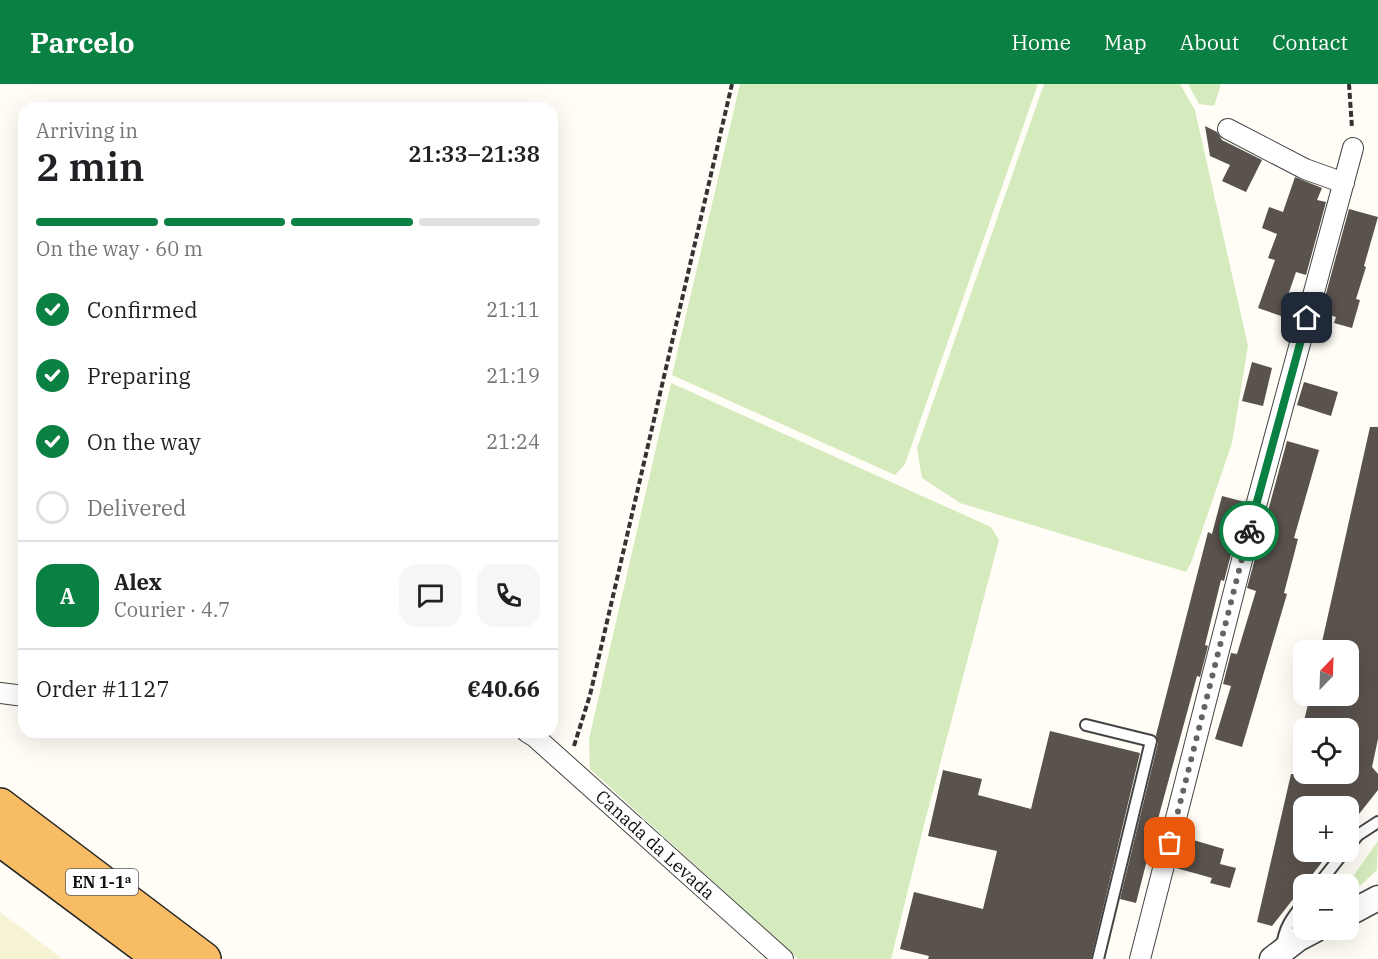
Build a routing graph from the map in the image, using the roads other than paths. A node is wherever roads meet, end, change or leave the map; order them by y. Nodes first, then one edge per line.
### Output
1 (1227, 129) dead end
2 (1353, 148) road end
3 (1344, 183) junction
4 (0, 693) edge
5 (18, 695) edge
6 (1086, 725) dead end
7 (536, 738) edge
8 (0, 805) edge
9 (1378, 822) edge
10 (1359, 834) edge
11 (0, 838) edge
12 (1336, 862) edge
13 (1327, 874) edge
14 (1378, 898) edge
15 (1359, 908) edge
16 (1293, 916) edge
17 (1300, 940) edge
18 (1277, 955) edge
19 (160, 959) edge
20 (204, 959) edge
21 (783, 959) edge
22 (1098, 959) edge
23 (1140, 959) edge

1 - 3 street
2 - 3 street
3 - 23 street
4 - 5 street
6 - 22 lane
7 - 21 street, Canada da Levada
8 - 20 highway, EN 1-1ª
9 - 10 lane
11 - 19 highway, EN 1-1ª
12 - 13 lane
14 - 15 street
16 - 18 lane
17 - 18 street

